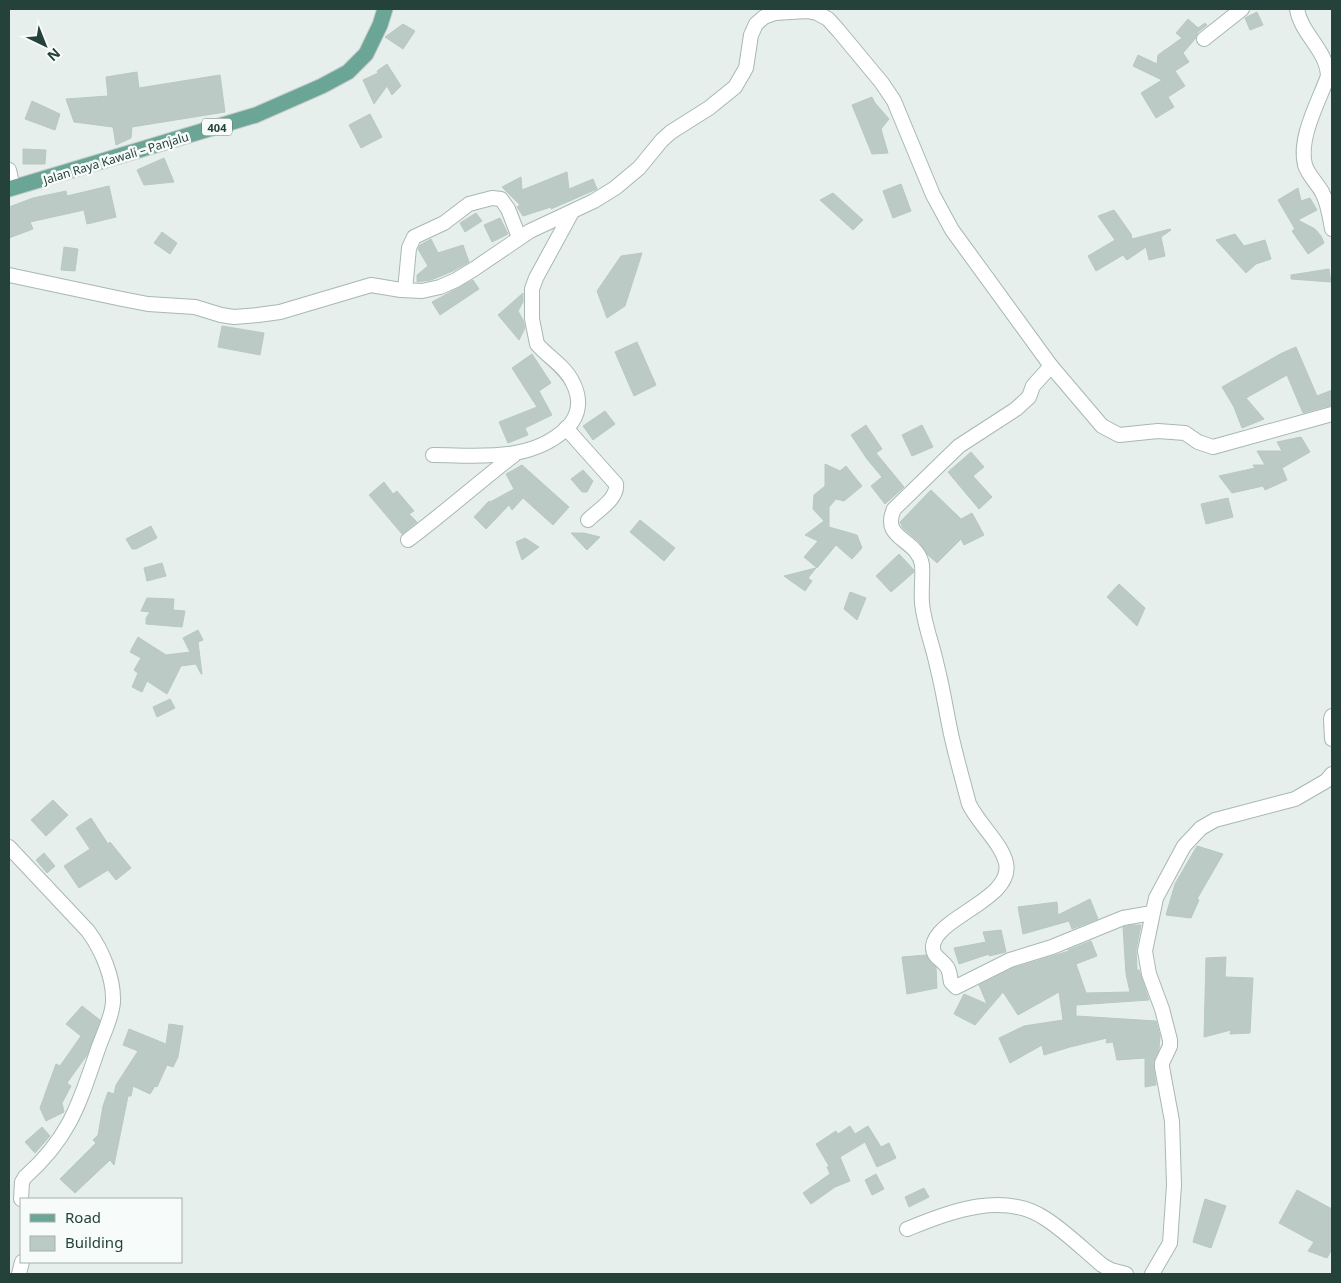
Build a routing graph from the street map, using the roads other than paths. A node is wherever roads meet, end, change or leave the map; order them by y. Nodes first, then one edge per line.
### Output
1 (385, 9) edge
2 (1242, 9) edge
3 (1297, 9) edge
4 (807, 10) edge
5 (1204, 38) dead end
6 (9, 170) edge
7 (11, 189) edge
8 (572, 212) junction
9 (1332, 229) edge
10 (519, 237) junction
11 (9, 275) edge
12 (405, 290) junction
13 (1051, 366) junction
14 (1332, 414) edge
15 (566, 428) junction
16 (514, 454) junction
17 (432, 455) dead end
18 (588, 520) dead end
19 (408, 540) dead end
20 (1332, 716) edge
21 (1332, 739) edge
22 (1332, 774) edge
23 (9, 847) edge
24 (1152, 913) junction
25 (21, 1198) edge
26 (907, 1229) dead end
27 (1126, 1274) edge
28 (1152, 1274) edge

1 - 7 main road, Jalan Raya Kawali – Panjalu / 404
2 - 5 street
3 - 9 street
4 - 8 street
4 - 13 street
6 - 7 street
8 - 10 street
8 - 15 street
10 - 12 street
10 - 12 street
11 - 12 street
13 - 14 street
13 - 24 street
15 - 16 street
15 - 18 street
16 - 17 street
16 - 19 street
20 - 21 street
22 - 24 street
23 - 25 street
24 - 28 street
26 - 27 street

